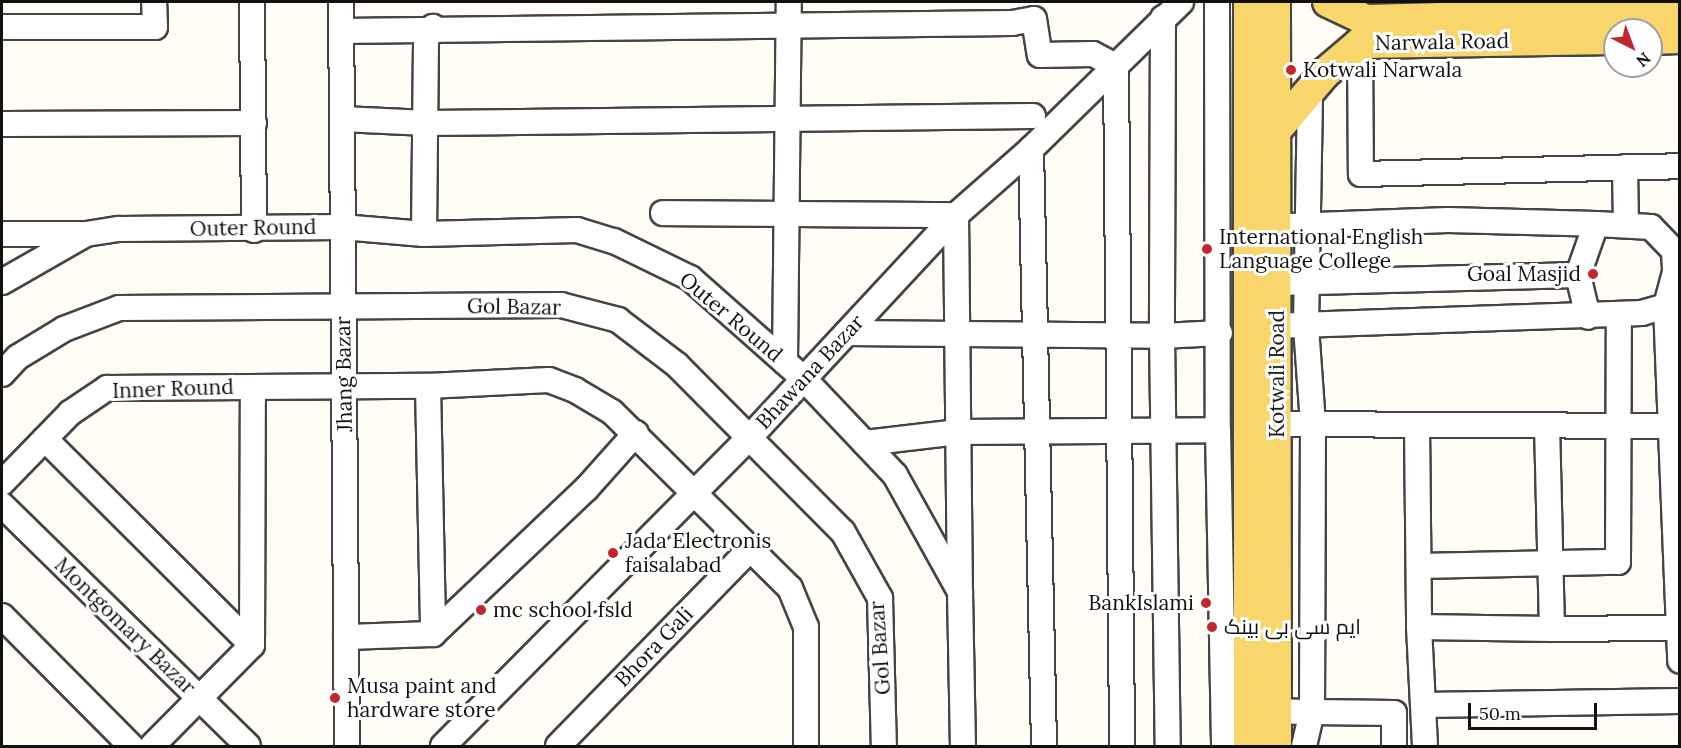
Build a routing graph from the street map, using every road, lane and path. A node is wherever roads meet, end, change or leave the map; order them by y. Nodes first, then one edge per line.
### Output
1 (154, 2) edge
2 (252, 2) edge
3 (341, 2) edge
4 (1181, 2) edge
5 (1217, 2) edge
6 (1249, 2) edge
7 (1275, 2) edge
8 (1328, 2) edge
9 (1680, 12) edge
10 (788, 13) edge
11 (1163, 18) junction
12 (2, 27) edge
13 (433, 27) junction
14 (341, 31) junction
15 (1680, 38) edge
16 (1603, 39) edge
17 (1663, 39) edge
18 (1360, 43) junction
19 (1116, 66) junction
20 (1310, 90) junction
21 (1033, 116) dead end
22 (342, 119) junction
23 (788, 121) junction
24 (254, 123) junction
25 (428, 123) junction
26 (2, 124) edge
27 (1272, 135) junction
28 (1031, 149) junction
29 (1680, 166) edge
30 (1625, 167) junction
31 (663, 213) dead end
32 (787, 214) junction
33 (956, 215) junction
34 (1596, 224) junction
35 (1626, 224) junction
36 (1292, 226) junction
37 (1680, 226) edge
38 (342, 227) junction
39 (1651, 227) junction
40 (254, 230) junction
41 (2, 234) edge
42 (86, 234) junction
43 (424, 234) junction
44 (1677, 272) edge
45 (1578, 275) junction
46 (2, 282) edge
47 (1307, 282) junction
48 (1277, 283) junction
49 (1666, 306) junction
50 (343, 309) junction
51 (1619, 315) junction
52 (1588, 317) junction
53 (1292, 326) junction
54 (1037, 332) junction
55 (847, 333) junction
56 (955, 333) junction
57 (1220, 333) junction
58 (1115, 334) junction
59 (1162, 336) junction
60 (784, 362) junction
61 (2, 374) edge
62 (804, 380) junction
63 (344, 386) junction
64 (428, 386) junction
65 (253, 387) junction
66 (1277, 424) junction
67 (1313, 424) junction
68 (1417, 425) junction
69 (1547, 426) junction
70 (1619, 426) junction
71 (1675, 426) edge
72 (1218, 430) junction
73 (958, 432) junction
74 (1038, 432) junction
75 (1163, 432) junction
76 (1118, 433) junction
77 (636, 434) junction
78 (749, 438) junction
79 (45, 439) junction
80 (865, 443) junction
81 (2, 483) edge
82 (694, 494) junction
83 (2, 505) edge
84 (750, 549) junction
85 (1550, 563) junction
86 (1419, 566) junction
87 (960, 592) junction
88 (2, 616) edge
89 (1419, 627) junction
90 (1678, 628) edge
91 (1552, 629) junction
92 (433, 634) junction
93 (346, 637) junction
94 (252, 645) junction
95 (1680, 661) edge
96 (199, 699) junction
97 (1680, 701) edge
98 (1424, 705) junction
99 (1276, 711) junction
100 (1312, 712) junction
101 (131, 747) edge
102 (152, 747) edge
103 (248, 747) edge
104 (347, 747) edge
105 (443, 747) edge
106 (558, 747) edge
107 (806, 747) edge
108 (884, 747) edge
109 (963, 747) edge
110 (1044, 747) edge
111 (1122, 747) edge
112 (1168, 747) edge
113 (1224, 747) edge
114 (1249, 747) edge
115 (1276, 747) edge
116 (1296, 747) edge
117 (1304, 747) edge
118 (1394, 747) edge
119 (1425, 747) edge

1 - 12 street
2 - 24 street
3 - 14 street, Jhang Bazar
4 - 11 street, Bhawana Bazar
5 - 57 street
6 - 114 main road, Kotwali Road
7 - 27 main road, Kotwali Road
8 - 9 main road
10 - 13 street
10 - 19 street
10 - 23 street
11 - 19 street, Bhawana Bazar
11 - 59 street
13 - 14 street
13 - 25 street
14 - 22 street, Jhang Bazar
15 - 17 main road
16 - 18 main road, Narwala Road
18 - 20 main road, Narwala Road
18 - 30 street
19 - 28 street, Bhawana Bazar
19 - 58 street
20 - 27 main road, Narwala Road
20 - 36 street
21 - 23 street
22 - 25 street
22 - 38 street, Jhang Bazar
23 - 25 street
23 - 32 street
24 - 26 street
24 - 40 street
25 - 43 street
27 - 36 main road, Kotwali Road
28 - 33 street, Bhawana Bazar
28 - 54 street
29 - 30 street
30 - 35 street
31 - 32 street
32 - 33 street
32 - 60 street
33 - 55 street, Bhawana Bazar
33 - 56 street
34 - 35 street
34 - 36 street
34 - 45 street
35 - 39 street
36 - 47 street
36 - 48 main road, Kotwali Road
37 - 39 street
38 - 40 street, Outer Round
38 - 43 street, Outer Round
38 - 50 street, Jhang Bazar
39 - 44 street
40 - 42 street, Outer Round
41 - 42 street
42 - 46 street, Outer Round
43 - 60 street, Outer Round
44 - 49 street
45 - 47 street
45 - 52 street
47 - 48 street
47 - 53 street
48 - 53 main road, Kotwali Road
49 - 51 street
49 - 71 street
50 - 61 street, Gol Bazar
50 - 63 street, Jhang Bazar
50 - 78 street, Gol Bazar
51 - 52 street
51 - 70 street
52 - 53 street
53 - 66 main road, Kotwali Road
53 - 67 street
54 - 56 street
54 - 58 street
54 - 74 street
55 - 56 street
55 - 62 street, Bhawana Bazar
56 - 73 street
57 - 59 street
57 - 72 street
58 - 59 street
58 - 76 street
59 - 75 street
60 - 62 street, Outer Round
62 - 78 street, Bhawana Bazar
62 - 80 street, Outer Round
63 - 64 street, Inner Round
63 - 65 street, Inner Round
63 - 93 street, Jhang Bazar
64 - 77 street, Inner Round
64 - 92 street
65 - 79 street, Inner Round
65 - 94 street
66 - 67 street
66 - 99 main road, Kotwali Road
67 - 68 street
67 - 100 street
68 - 69 street
68 - 86 street
69 - 70 street
69 - 85 street
70 - 71 street
70 - 85 street
71 - 90 street
72 - 75 street
72 - 113 street
73 - 74 street
73 - 80 street
73 - 87 street
74 - 76 street
74 - 110 street
75 - 76 street
75 - 112 street
76 - 111 street
77 - 82 street, Inner Round
77 - 92 street
78 - 82 street, Bhawana Bazar
78 - 108 street, Gol Bazar
79 - 81 street, Inner Round
79 - 94 street
80 - 87 street, Outer Round
82 - 84 street, Inner Round
82 - 105 street, Bhawana Bazar
83 - 96 street, Montgomary Bazar
84 - 106 street, Bhora Gali
84 - 107 street, Inner Round
85 - 86 street
85 - 91 street
86 - 89 street
87 - 109 street, Outer Round
88 - 101 street
89 - 91 street
89 - 98 street
90 - 91 street
90 - 95 street
92 - 93 street
93 - 104 street, Jhang Bazar
94 - 96 street
96 - 102 street
96 - 103 street, Montgomary Bazar
97 - 98 street
98 - 119 street
99 - 100 street
99 - 115 main road, Kotwali Road
99 - 116 main road
100 - 117 street
100 - 118 street

